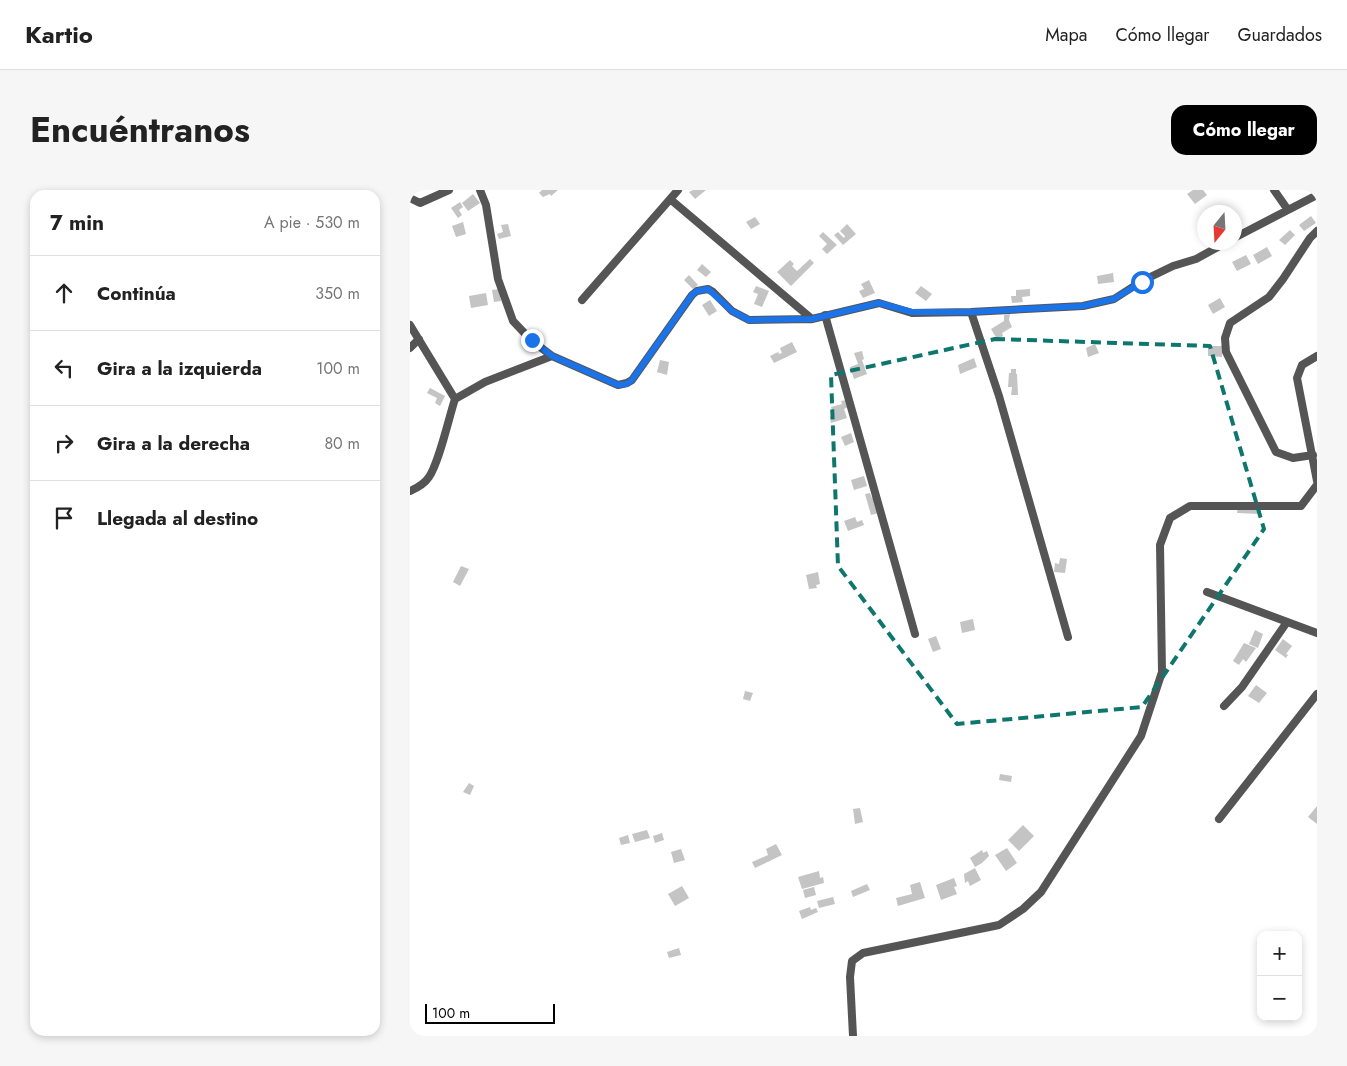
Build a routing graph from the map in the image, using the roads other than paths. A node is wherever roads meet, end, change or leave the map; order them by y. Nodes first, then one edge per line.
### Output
1 (449, 190) edge
2 (480, 190) edge
3 (678, 190) edge
4 (1274, 190) edge
5 (1317, 195) edge
6 (410, 198) edge
7 (670, 199) junction
8 (1288, 210) junction
9 (1317, 231) edge
10 (1242, 234) edge
11 (1212, 250) edge
12 (582, 300) dead end
13 (971, 312) junction
14 (825, 315) junction
15 (812, 319) junction
16 (410, 325) edge
17 (419, 339) junction
18 (410, 348) edge
19 (552, 356) junction
20 (1317, 356) edge
21 (455, 399) junction
22 (1313, 455) junction
23 (1317, 483) edge
24 (410, 490) edge
25 (1207, 592) dead end
26 (1287, 622) junction
27 (1317, 633) edge
28 (915, 634) dead end
29 (1068, 637) dead end
30 (1317, 694) edge
31 (1224, 706) dead end
32 (1219, 819) dead end
33 (853, 1036) edge

1 - 6 street
2 - 19 street
3 - 7 street
4 - 8 street
5 - 8 street
7 - 12 street
7 - 15 street
8 - 10 street
9 - 22 street
11 - 13 street
13 - 14 street
13 - 29 street
14 - 15 street
14 - 28 street
15 - 19 street
16 - 17 street
17 - 18 street
17 - 21 street
19 - 21 street
20 - 22 street
21 - 24 street
22 - 23 street
23 - 33 street
25 - 26 street
26 - 27 street
26 - 31 street
30 - 32 street

